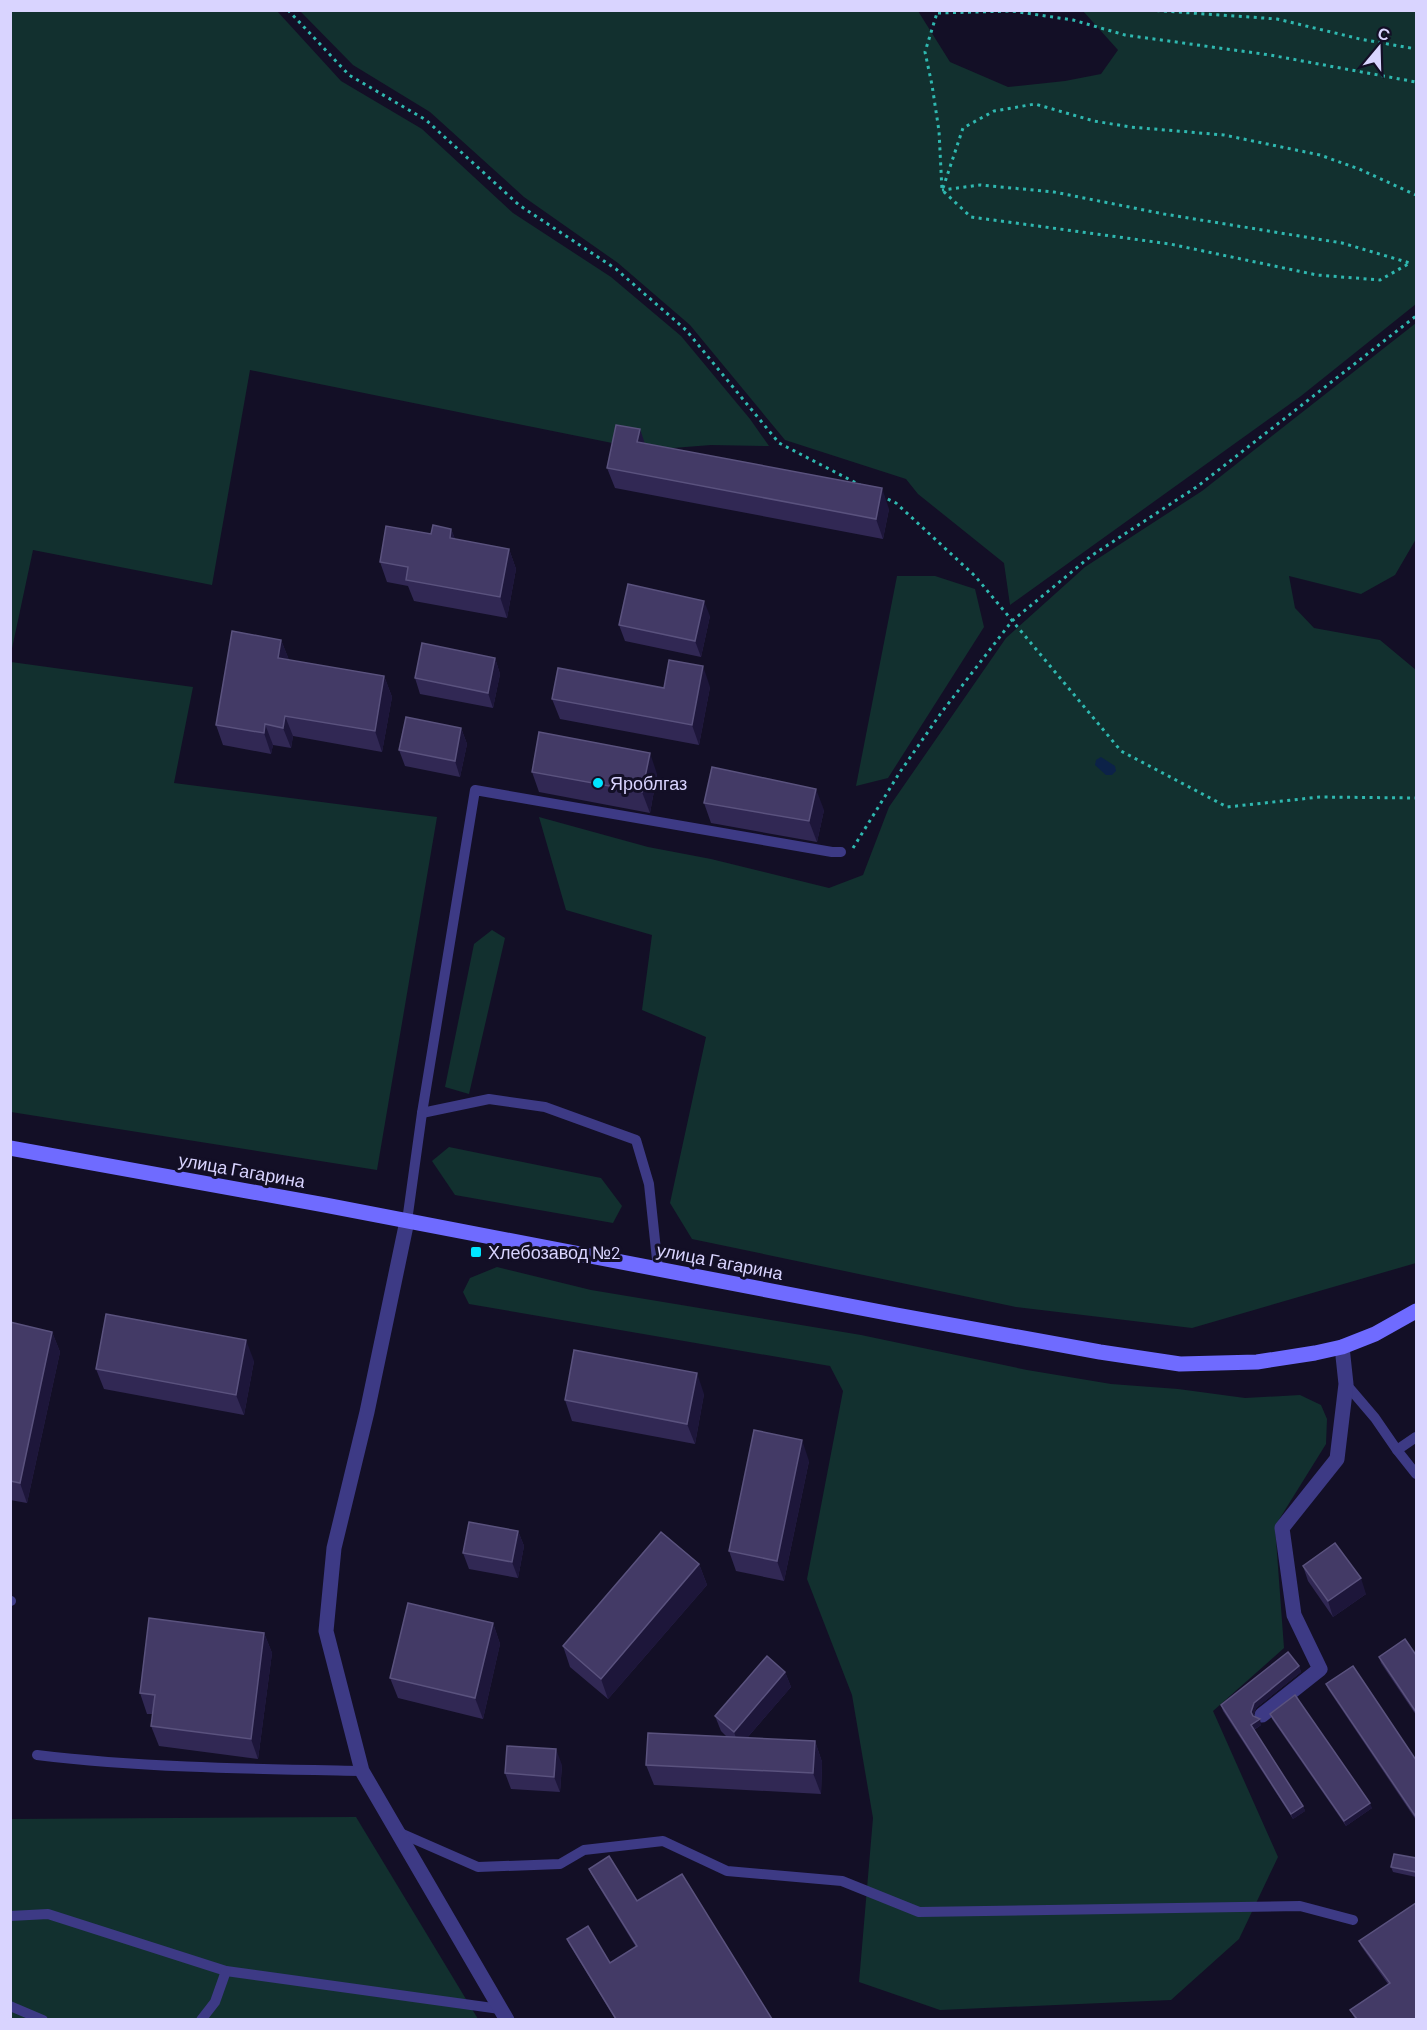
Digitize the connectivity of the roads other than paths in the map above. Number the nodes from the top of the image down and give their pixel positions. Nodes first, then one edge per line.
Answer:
1 (846, 851) road end
2 (422, 1113) junction
3 (10, 1148) edge
4 (407, 1221) junction
5 (658, 1269) junction
6 (1416, 1311) edge
7 (1342, 1347) junction
8 (1346, 1383) junction
9 (1416, 1437) edge
10 (1397, 1450) junction
11 (1416, 1474) edge
12 (1262, 1714) dead end
13 (37, 1755) dead end
14 (362, 1771) junction
15 (398, 1832) junction
16 (10, 1916) edge
17 (1353, 1920) dead end
18 (226, 1971) junction
19 (10, 2006) edge
20 (503, 2014) edge
21 (43, 2019) edge
22 (201, 2019) edge

1 - 2 lane
2 - 4 lane
2 - 5 lane
3 - 4 main road, улица Гагарина
4 - 5 main road, улица Гагарина
4 - 14 street
5 - 7 main road, улица Гагарина
6 - 7 main road, улица Гагарина
7 - 8 street
8 - 10 lane
8 - 12 street
9 - 10 lane
10 - 11 lane
13 - 14 lane
14 - 15 street
15 - 17 lane
15 - 20 street
16 - 18 lane
18 - 20 lane
18 - 22 lane
19 - 21 lane

